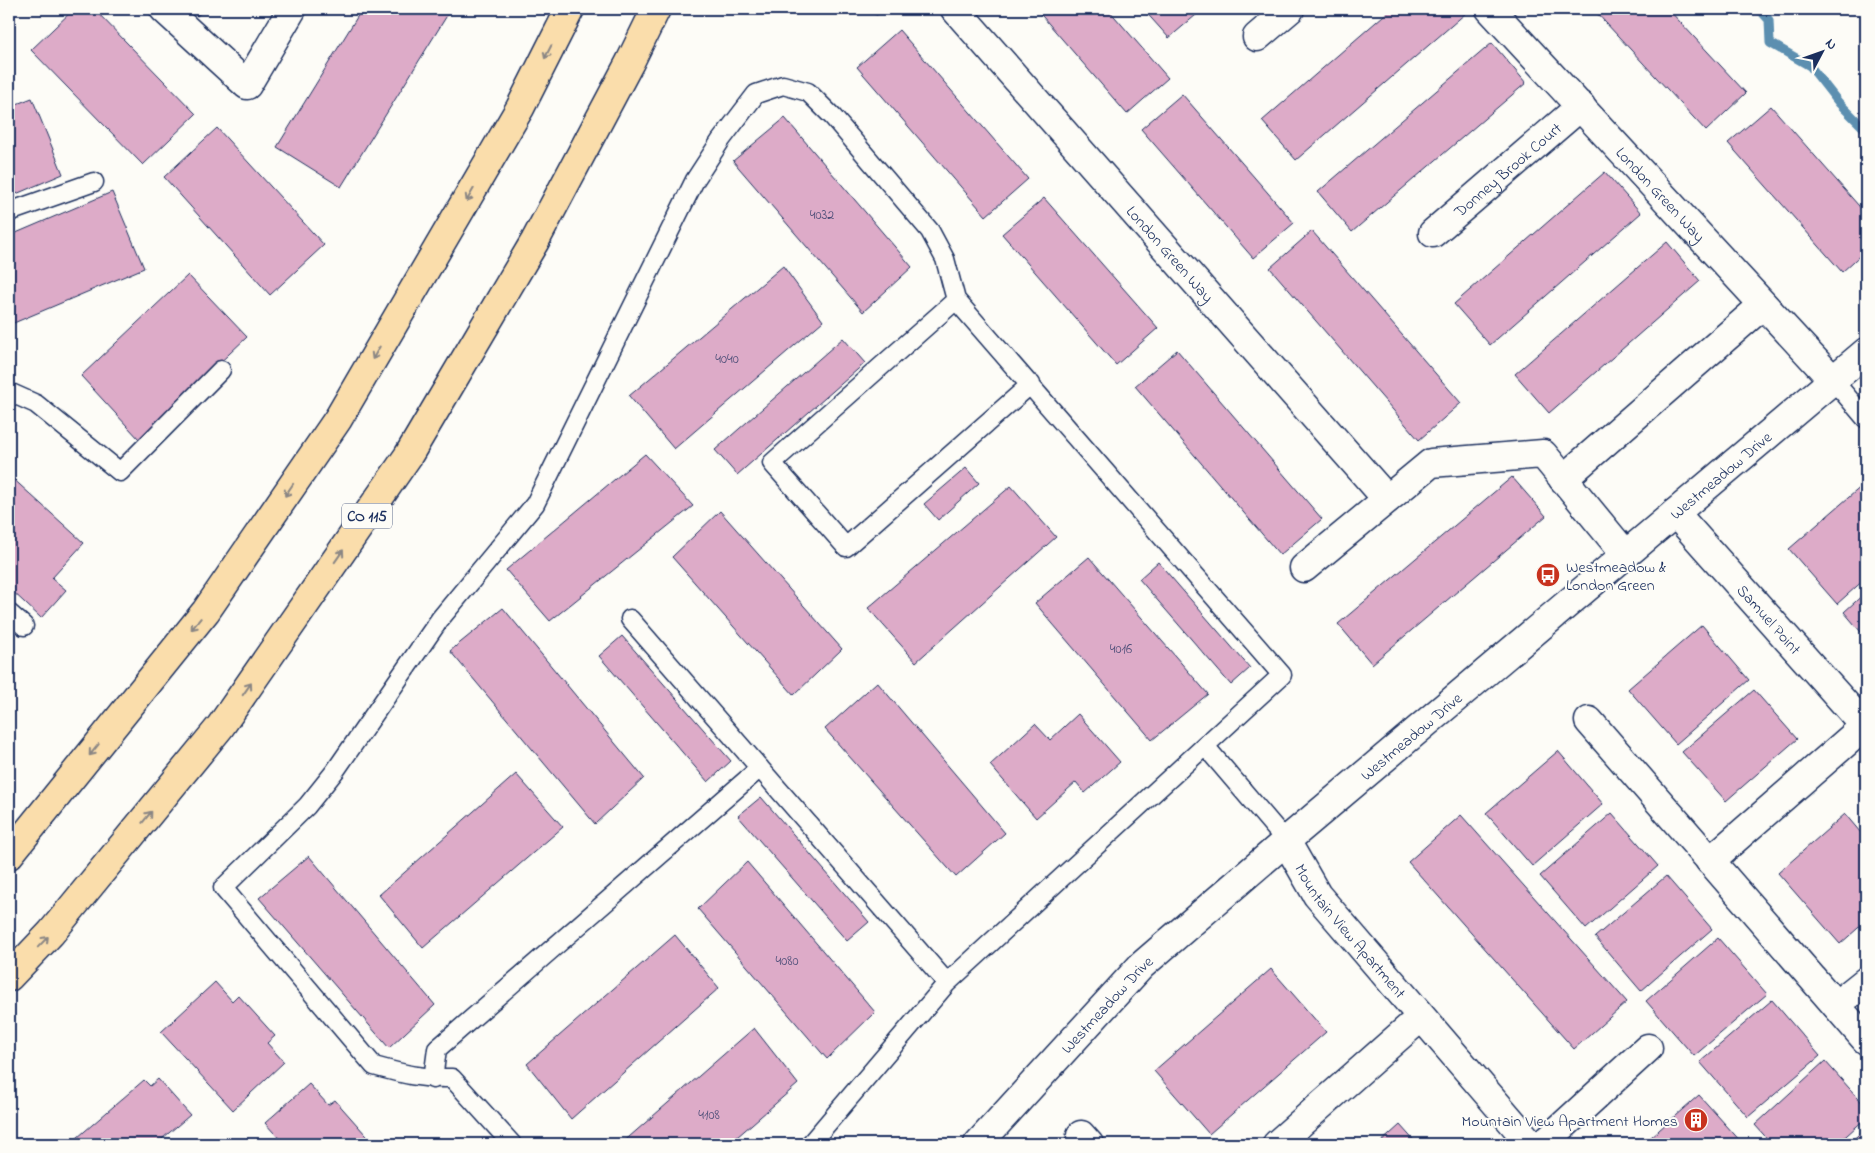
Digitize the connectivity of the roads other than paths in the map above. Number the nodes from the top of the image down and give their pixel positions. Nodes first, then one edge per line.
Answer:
1 (164, 9) edge
2 (292, 9) edge
3 (570, 9) edge
4 (656, 9) edge
5 (955, 9) edge
6 (1290, 9) edge
7 (1490, 9) edge
8 (1257, 37) dead end
9 (1581, 106) junction
10 (94, 182) dead end
11 (9, 212) edge
12 (1433, 233) dead end
13 (956, 300) junction
14 (1763, 305) junction
15 (1866, 352) edge
16 (221, 370) dead end
17 (1832, 380) junction
18 (1031, 384) junction
19 (9, 392) edge
20 (1866, 419) edge
21 (1563, 479) junction
22 (1387, 499) junction
23 (1675, 513) junction
24 (1626, 555) junction
25 (1304, 568) dead end
26 (9, 613) edge
27 (630, 619) dead end
28 (24, 626) dead end
29 (1589, 721) dead end
30 (1865, 726) edge
31 (1206, 746) junction
32 (760, 768) junction
33 (1286, 841) junction
34 (9, 855) edge
35 (1710, 861) junction
36 (9, 977) edge
37 (1866, 980) edge
38 (947, 984) junction
39 (1836, 1005) junction
40 (1421, 1017) junction
41 (1866, 1040) edge
42 (1648, 1048) dead end
43 (433, 1078) junction
44 (512, 1144) edge
45 (810, 1144) edge
46 (978, 1144) edge
47 (1277, 1144) edge
48 (1532, 1144) edge
49 (1543, 1144) edge

1 - 2 street
3 -> 34 highway
36 -> 4 highway, CO 115
5 - 22 street, London Green Way
6 - 8 street
7 - 9 street, London Green Way
9 - 12 street, Donney Brook Court
9 - 14 street, London Green Way
10 - 11 lane
13 - 18 lane
13 - 18 lane
13 - 43 lane
14 - 17 street, London Green Way
14 - 21 street
15 - 17 street, Westmeadow Drive
16 - 19 lane
17 - 20 lane
17 - 23 street, Westmeadow Drive
18 - 31 lane
21 - 22 street
21 - 24 street
22 - 25 street
23 - 24 street, Westmeadow Drive
23 - 30 street, Samuel Point
24 - 33 street, Westmeadow Drive
26 - 28 lane
27 - 32 lane
29 - 35 street
30 - 35 street, Samuel Point
31 - 33 lane
31 - 38 lane
32 - 38 lane
32 - 43 lane
33 - 40 street, Mountain View Apartment
33 - 46 street, Westmeadow Drive
35 - 39 street
37 - 39 street
38 - 45 lane
39 - 41 street
40 - 47 street
40 - 48 street, Mountain View Apartment
42 - 49 street
43 - 44 lane

